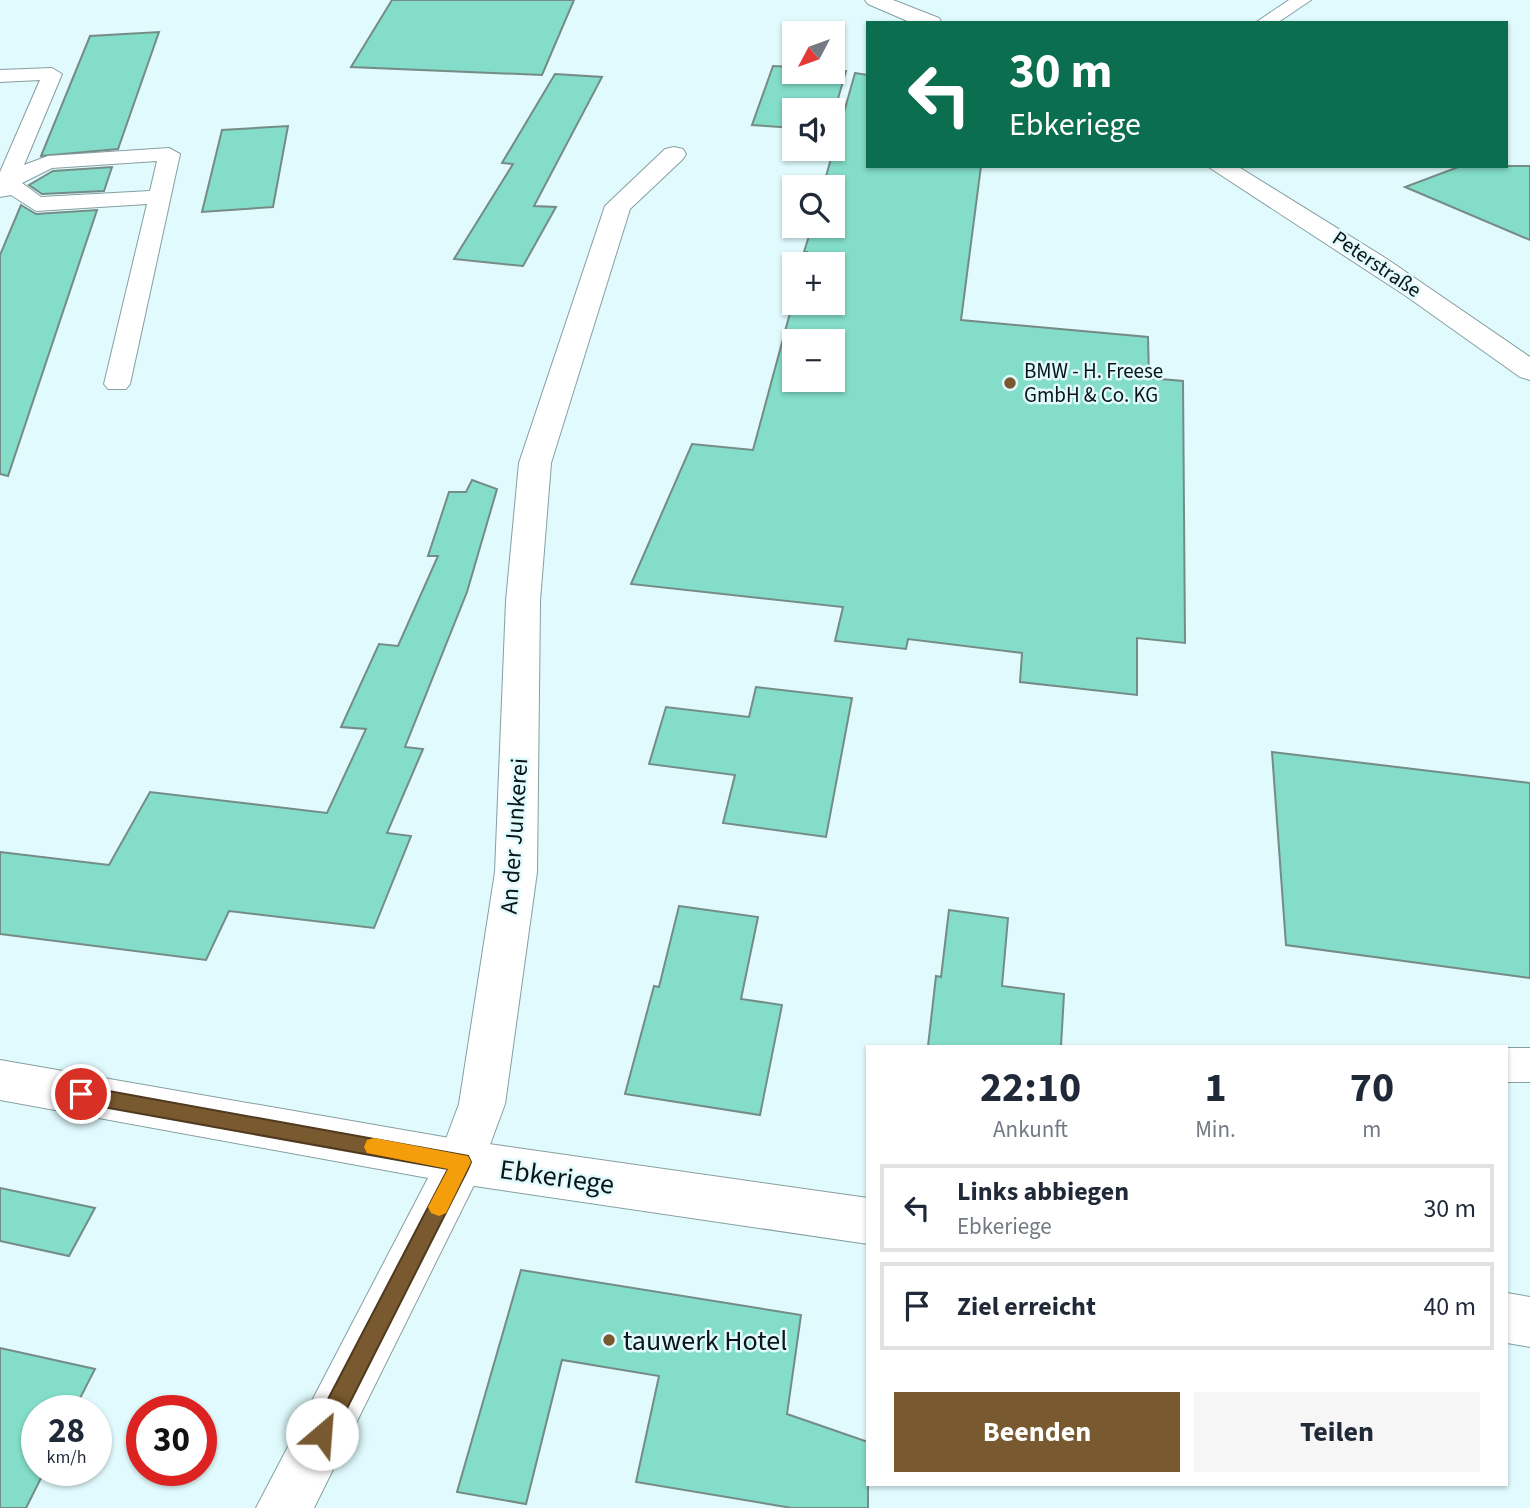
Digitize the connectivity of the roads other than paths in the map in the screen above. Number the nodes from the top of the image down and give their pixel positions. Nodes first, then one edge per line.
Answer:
1 (875, 0) edge
2 (1302, 0) edge
3 (927, 21) edge
4 (1267, 21) edge
5 (0, 76) edge
6 (674, 154) dead end
7 (1222, 168) edge
8 (2, 188) edge
9 (160, 197) junction
10 (1530, 370) edge
11 (117, 384) dead end
12 (1508, 1065) edge
13 (1530, 1065) edge
14 (0, 1080) edge
15 (461, 1162) junction
16 (866, 1221) edge
17 (1508, 1318) edge
18 (1530, 1322) edge
19 (284, 1508) edge

1 - 3 street
2 - 4 lane
5 - 8 lane
6 - 15 street, An der Junkerei
7 - 10 street, Peterstraße
8 - 9 lane
8 - 9 lane
9 - 11 lane
12 - 13 lane
14 - 15 street, Ebkeriege
15 - 16 street, Ebkeriege
15 - 19 street, An der Junkerei
17 - 18 street

